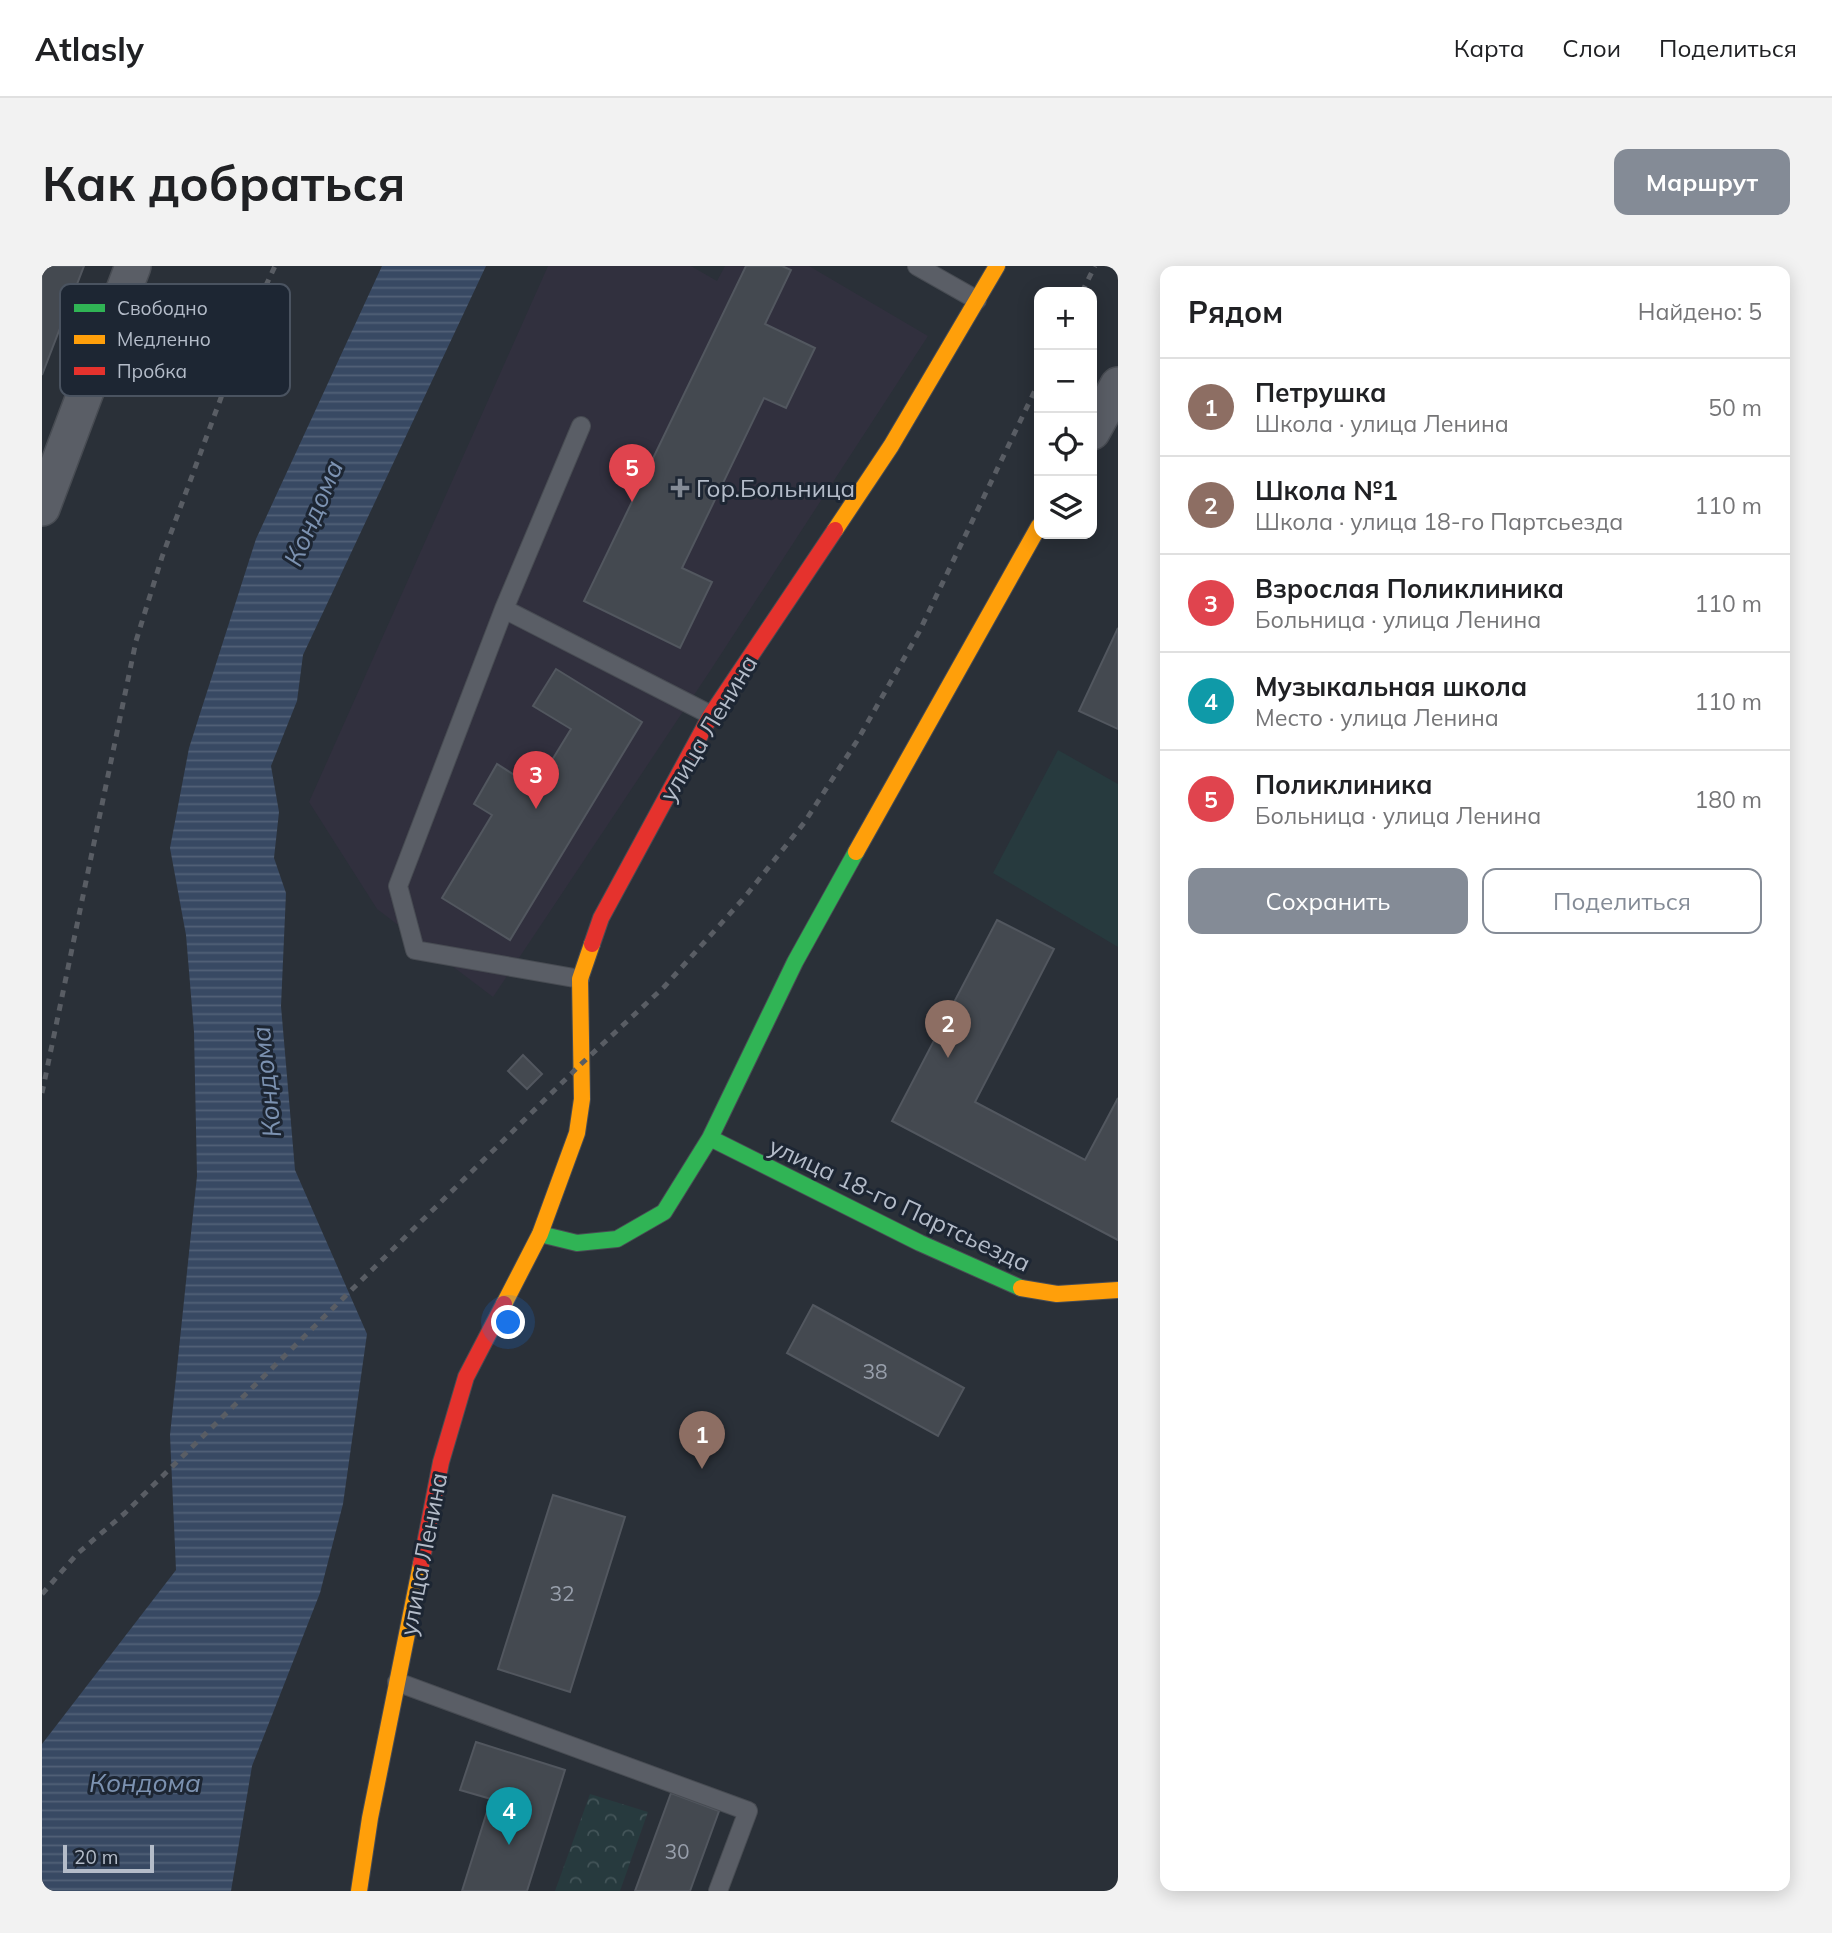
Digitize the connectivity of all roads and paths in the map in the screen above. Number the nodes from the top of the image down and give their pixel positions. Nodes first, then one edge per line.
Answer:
1 (133, 266) edge
2 (917, 266) edge
3 (997, 266) edge
4 (126, 284) edge
5 (977, 300) junction
6 (1118, 385) edge
7 (84, 396) edge
8 (1097, 423) edge
9 (581, 426) dead end
10 (42, 508) edge
11 (1034, 535) edge
12 (504, 609) junction
13 (711, 715) junction
14 (580, 979) junction
15 (709, 1138) junction
16 (540, 1234) junction
17 (1118, 1290) edge
18 (397, 1682) junction
19 (359, 1891) edge
20 (718, 1891) edge

1 - 4 street
2 - 5 lane
3 - 5 street, улица Ленина
5 - 13 street, улица Ленина
6 - 8 street
7 - 10 street
9 - 12 lane
11 - 15 street
12 - 13 lane
12 - 14 lane
13 - 14 street, улица Ленина
14 - 16 street, улица Ленина
15 - 16 street
15 - 17 street, улица 18-го Партсьезда
16 - 18 street, улица Ленина
18 - 19 street, улица Ленина
18 - 20 lane

